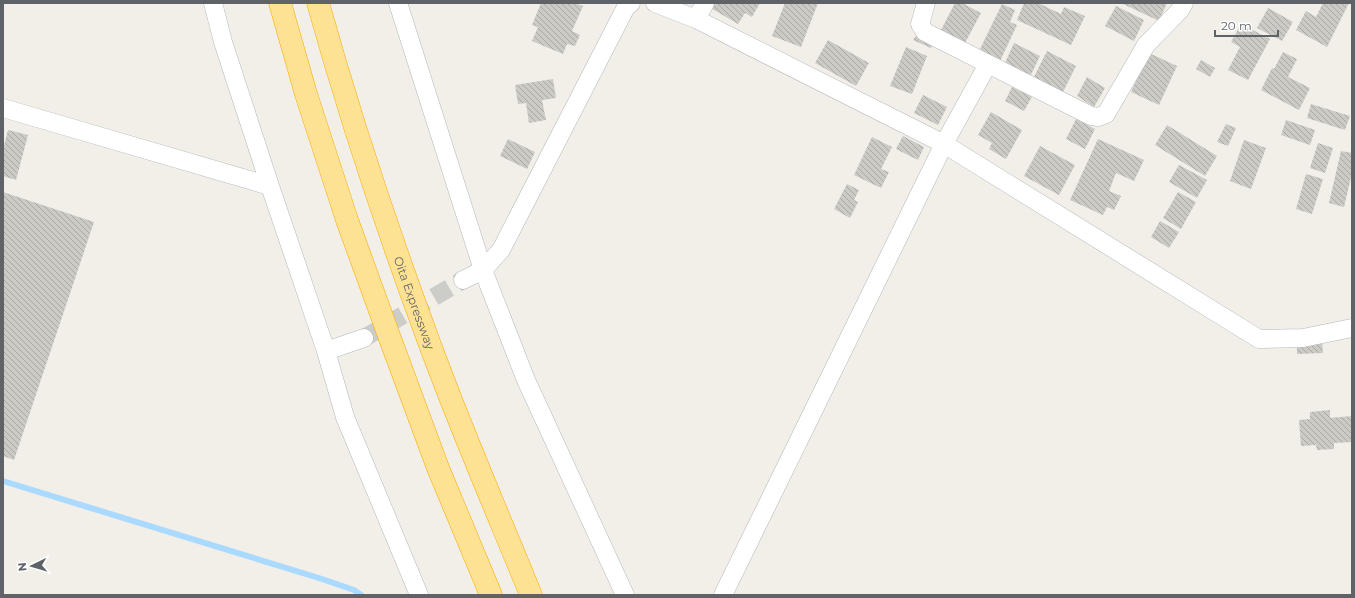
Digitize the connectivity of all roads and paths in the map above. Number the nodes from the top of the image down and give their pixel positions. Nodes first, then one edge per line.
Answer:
1 (213, 3) edge
2 (280, 3) edge
3 (318, 3) edge
4 (398, 3) edge
5 (631, 3) edge
6 (655, 3) edge
7 (705, 3) edge
8 (926, 3) edge
9 (1184, 3) edge
10 (696, 19) junction
11 (988, 64) junction
12 (3, 108) edge
13 (944, 144) junction
14 (270, 186) junction
15 (483, 270) junction
16 (463, 280) tunnel mouth
17 (1352, 328) edge
18 (364, 338) tunnel mouth
19 (326, 351) junction
20 (419, 595) edge
21 (491, 595) edge
22 (531, 595) edge
23 (625, 595) edge
24 (723, 595) edge

1 - 14 street
2 - 21 highway
3 - 22 highway, Oita Expressway
4 - 15 street
5 - 15 street
6 - 10 street
7 - 10 street
8 - 11 street
9 - 11 street
10 - 13 street
11 - 13 street
12 - 14 street
13 - 17 street
13 - 24 street
14 - 19 street
15 - 16 street
15 - 23 street
18 - 19 street
19 - 20 street

